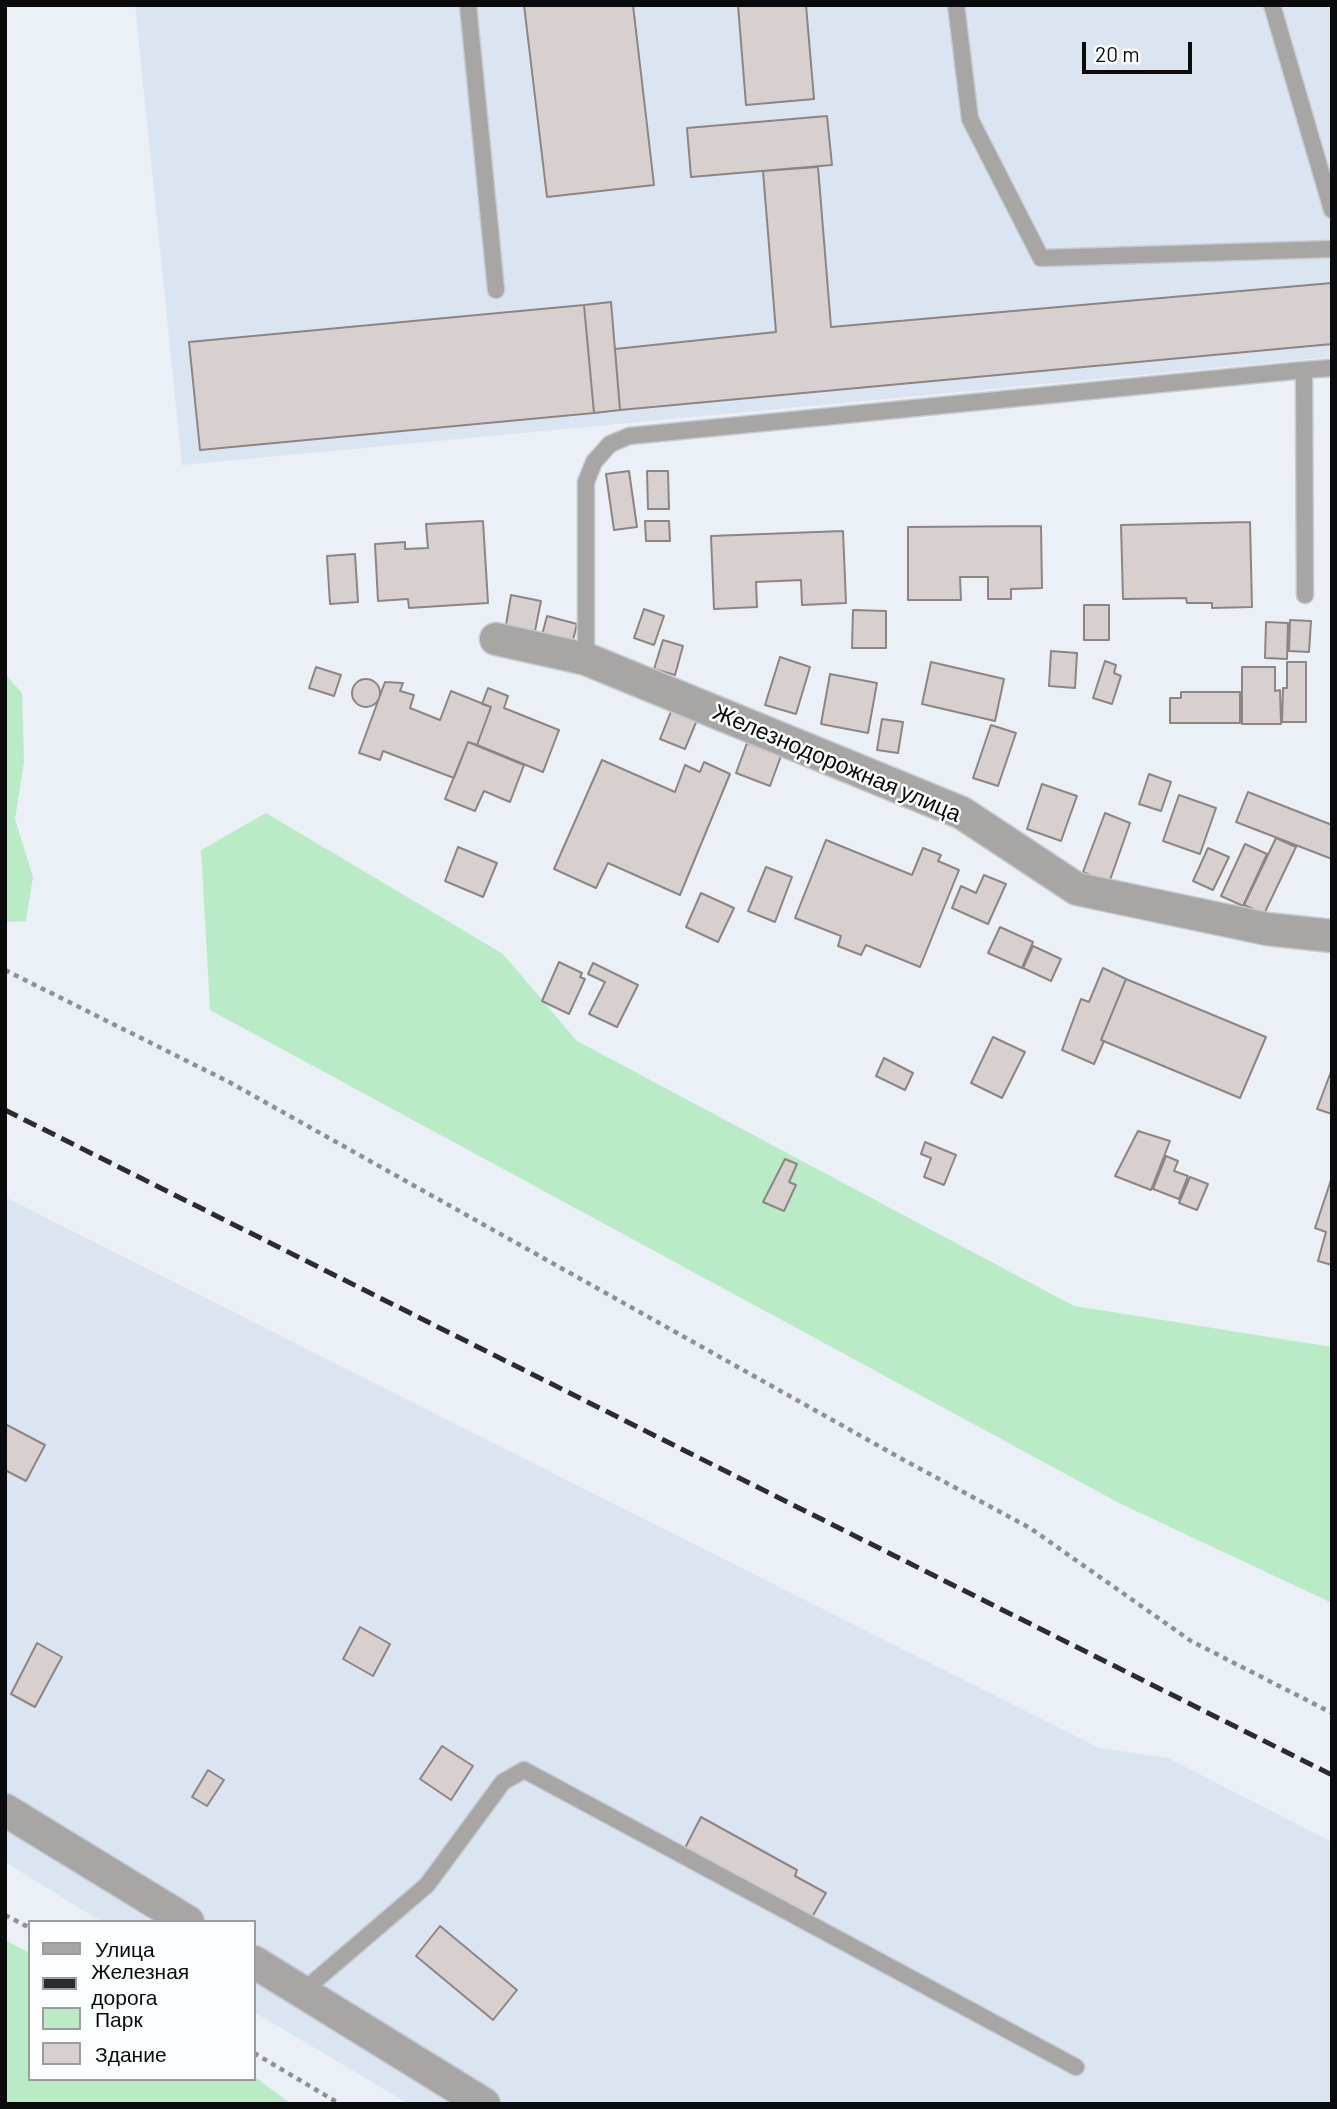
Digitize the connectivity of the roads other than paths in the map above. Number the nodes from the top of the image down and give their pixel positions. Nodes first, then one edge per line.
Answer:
1 (468, 5) edge
2 (956, 5) edge
3 (1272, 5) edge
4 (1332, 210) edge
5 (1332, 249) edge
6 (496, 290) dead end
7 (1332, 368) edge
8 (1304, 370) junction
9 (1305, 595) dead end
10 (496, 639) dead end
11 (586, 659) junction
12 (1332, 936) edge
13 (5, 1810) edge
14 (185, 1920) edge
15 (256, 1963) edge
16 (302, 1992) junction
17 (1076, 2067) dead end
18 (484, 2104) edge

1 - 6 lane
2 - 5 lane
3 - 4 lane
7 - 8 lane
8 - 9 lane
8 - 11 lane
10 - 11 street, Железнодорожная улица
11 - 12 street, Железнодорожная улица
13 - 14 street
15 - 16 street
16 - 17 lane
16 - 18 street

